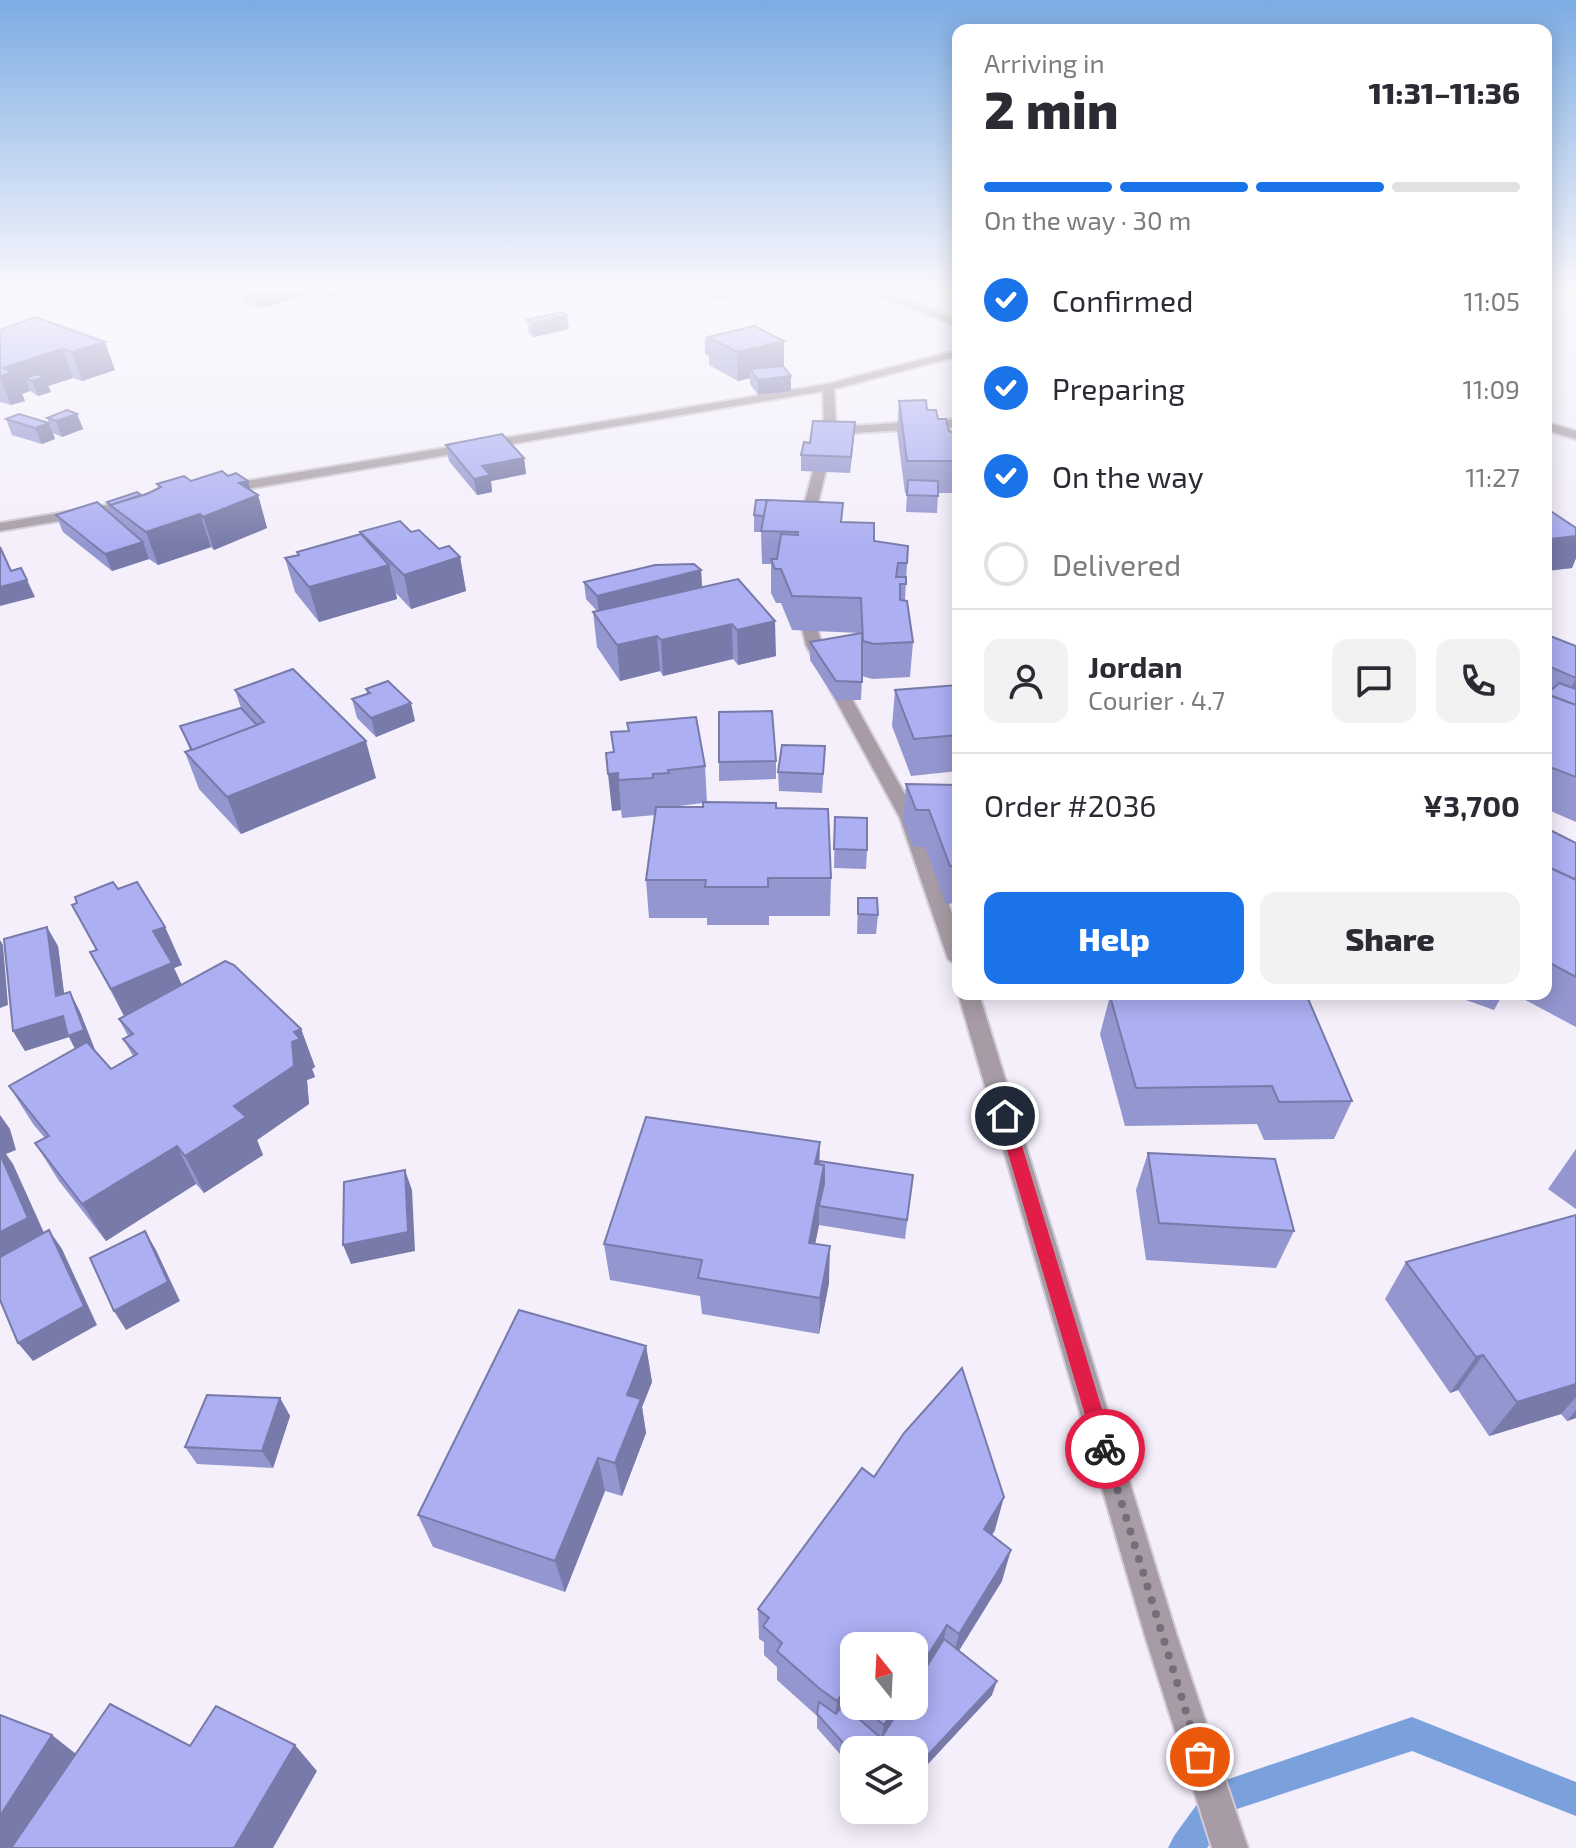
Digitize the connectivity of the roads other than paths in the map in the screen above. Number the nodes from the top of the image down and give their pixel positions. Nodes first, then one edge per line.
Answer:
1 (877, 374) edge
2 (828, 387) junction
3 (952, 423) edge
4 (1552, 428) edge
5 (830, 431) junction
6 (1576, 435) edge
7 (202, 493) edge
8 (155, 501) edge
9 (0, 527) edge
10 (803, 543) edge
11 (799, 586) edge
12 (952, 939) edge
13 (970, 1000) edge
14 (1230, 1848) edge

1 - 2 street
2 - 5 street
2 - 7 street
3 - 5 street
4 - 6 street
5 - 10 street
8 - 9 street
11 - 12 street
13 - 14 street

